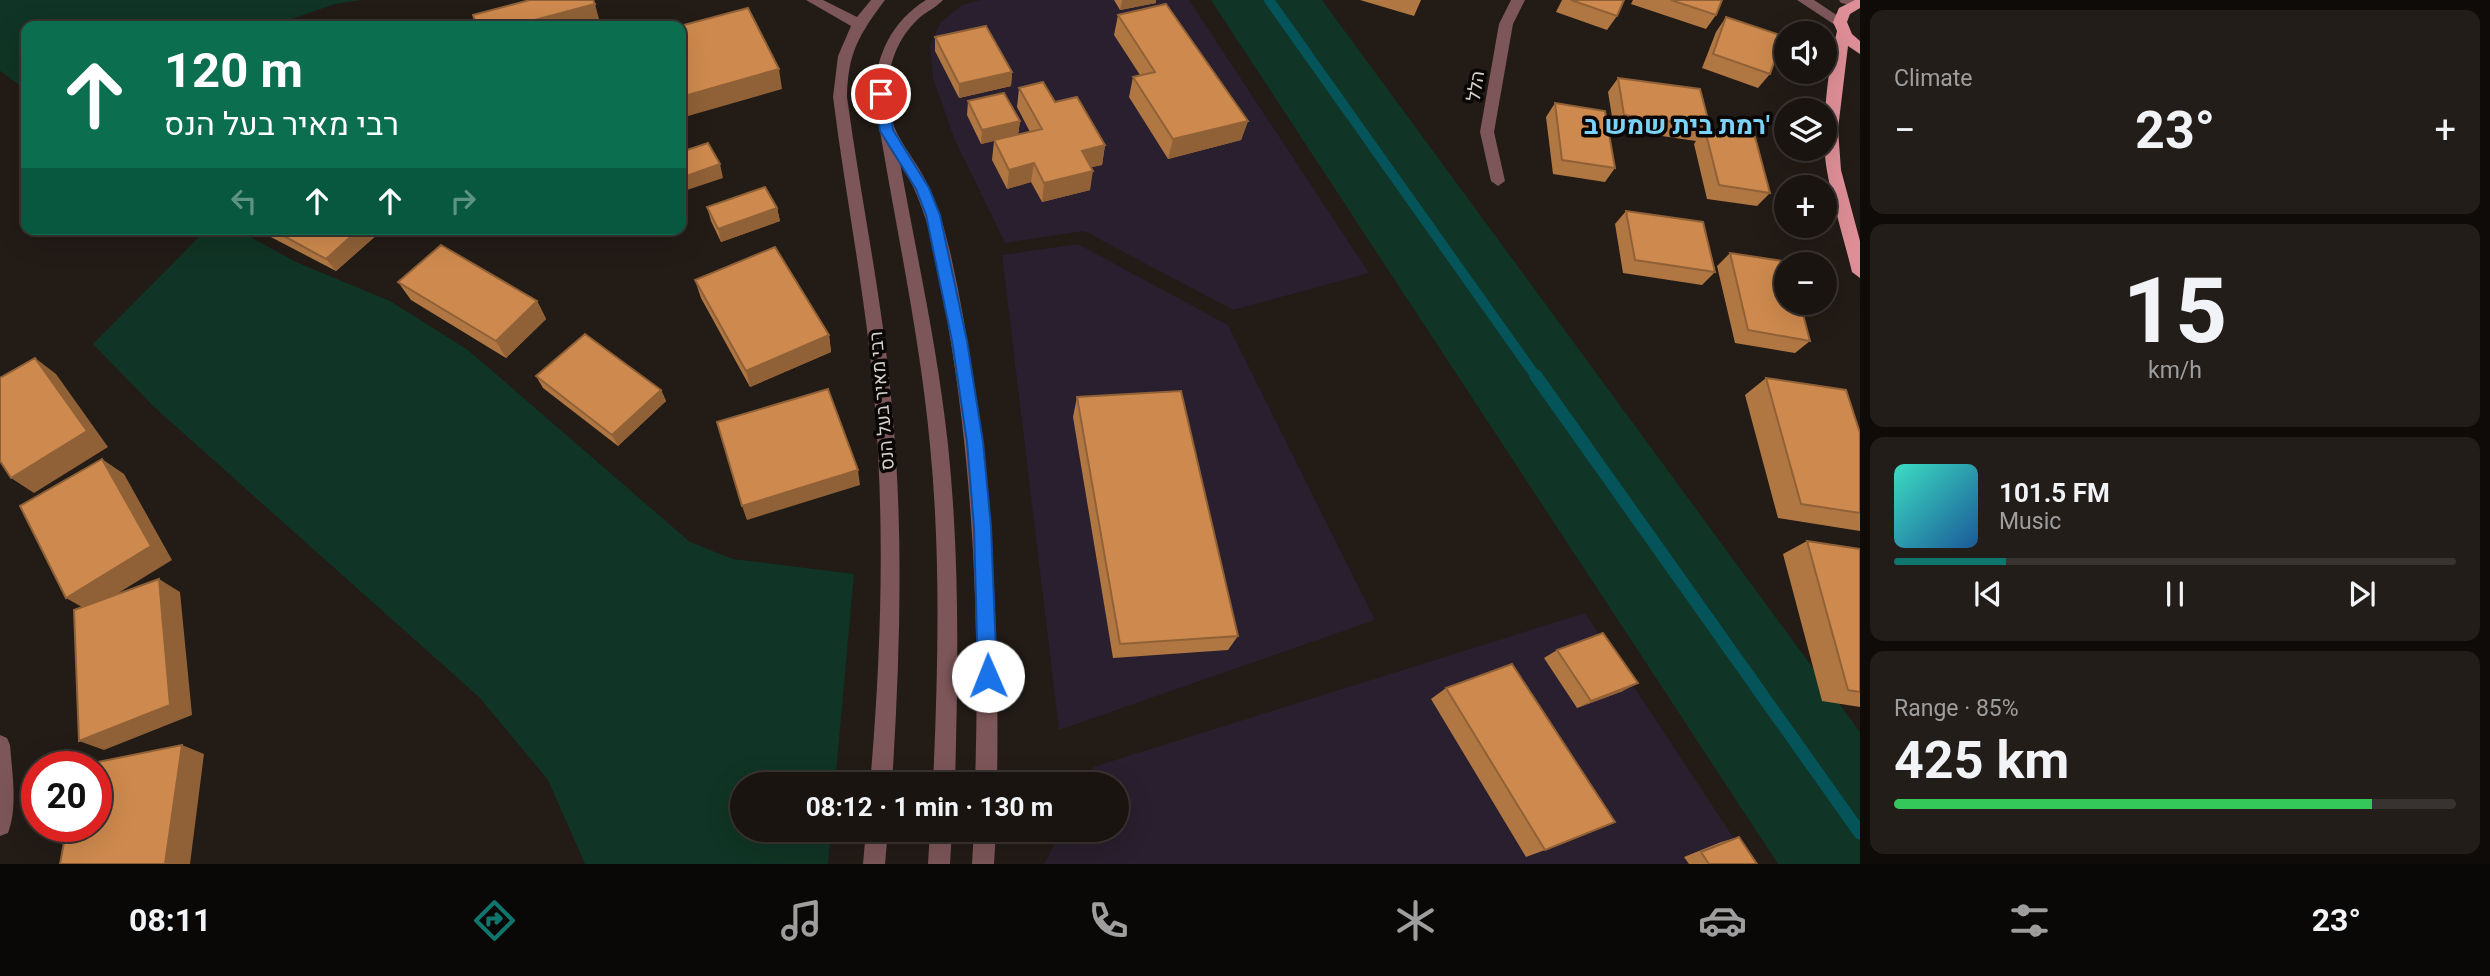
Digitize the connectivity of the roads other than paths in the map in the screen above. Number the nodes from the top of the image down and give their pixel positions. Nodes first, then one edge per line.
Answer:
1 (813, 0) edge
2 (878, 0) edge
3 (936, 0) edge
4 (1518, 0) edge
5 (1804, 0) edge
6 (1846, 0) edge
7 (1860, 3) edge
8 (857, 23) junction
9 (1841, 27) junction
10 (1860, 49) edge
11 (887, 131) junction
12 (1499, 181) dead end
13 (1860, 272) edge
14 (0, 745) edge
15 (882, 772) edge
16 (944, 772) edge
17 (986, 772) edge
18 (0, 825) edge
19 (876, 842) edge
20 (940, 842) edge
21 (984, 842) edge
22 (874, 864) edge
23 (939, 864) edge
24 (983, 864) edge

1 - 8 street
2 - 8 street
3 - 11 street
4 - 12 street, הלל
5 - 9 street
6 - 7 street
7 - 9 main road
8 - 15 street, רבי מאיר בעל הנס
9 - 10 main road
9 - 13 main road
11 - 16 street
11 - 17 street
14 - 18 street
19 - 22 street
20 - 23 street
21 - 24 street

